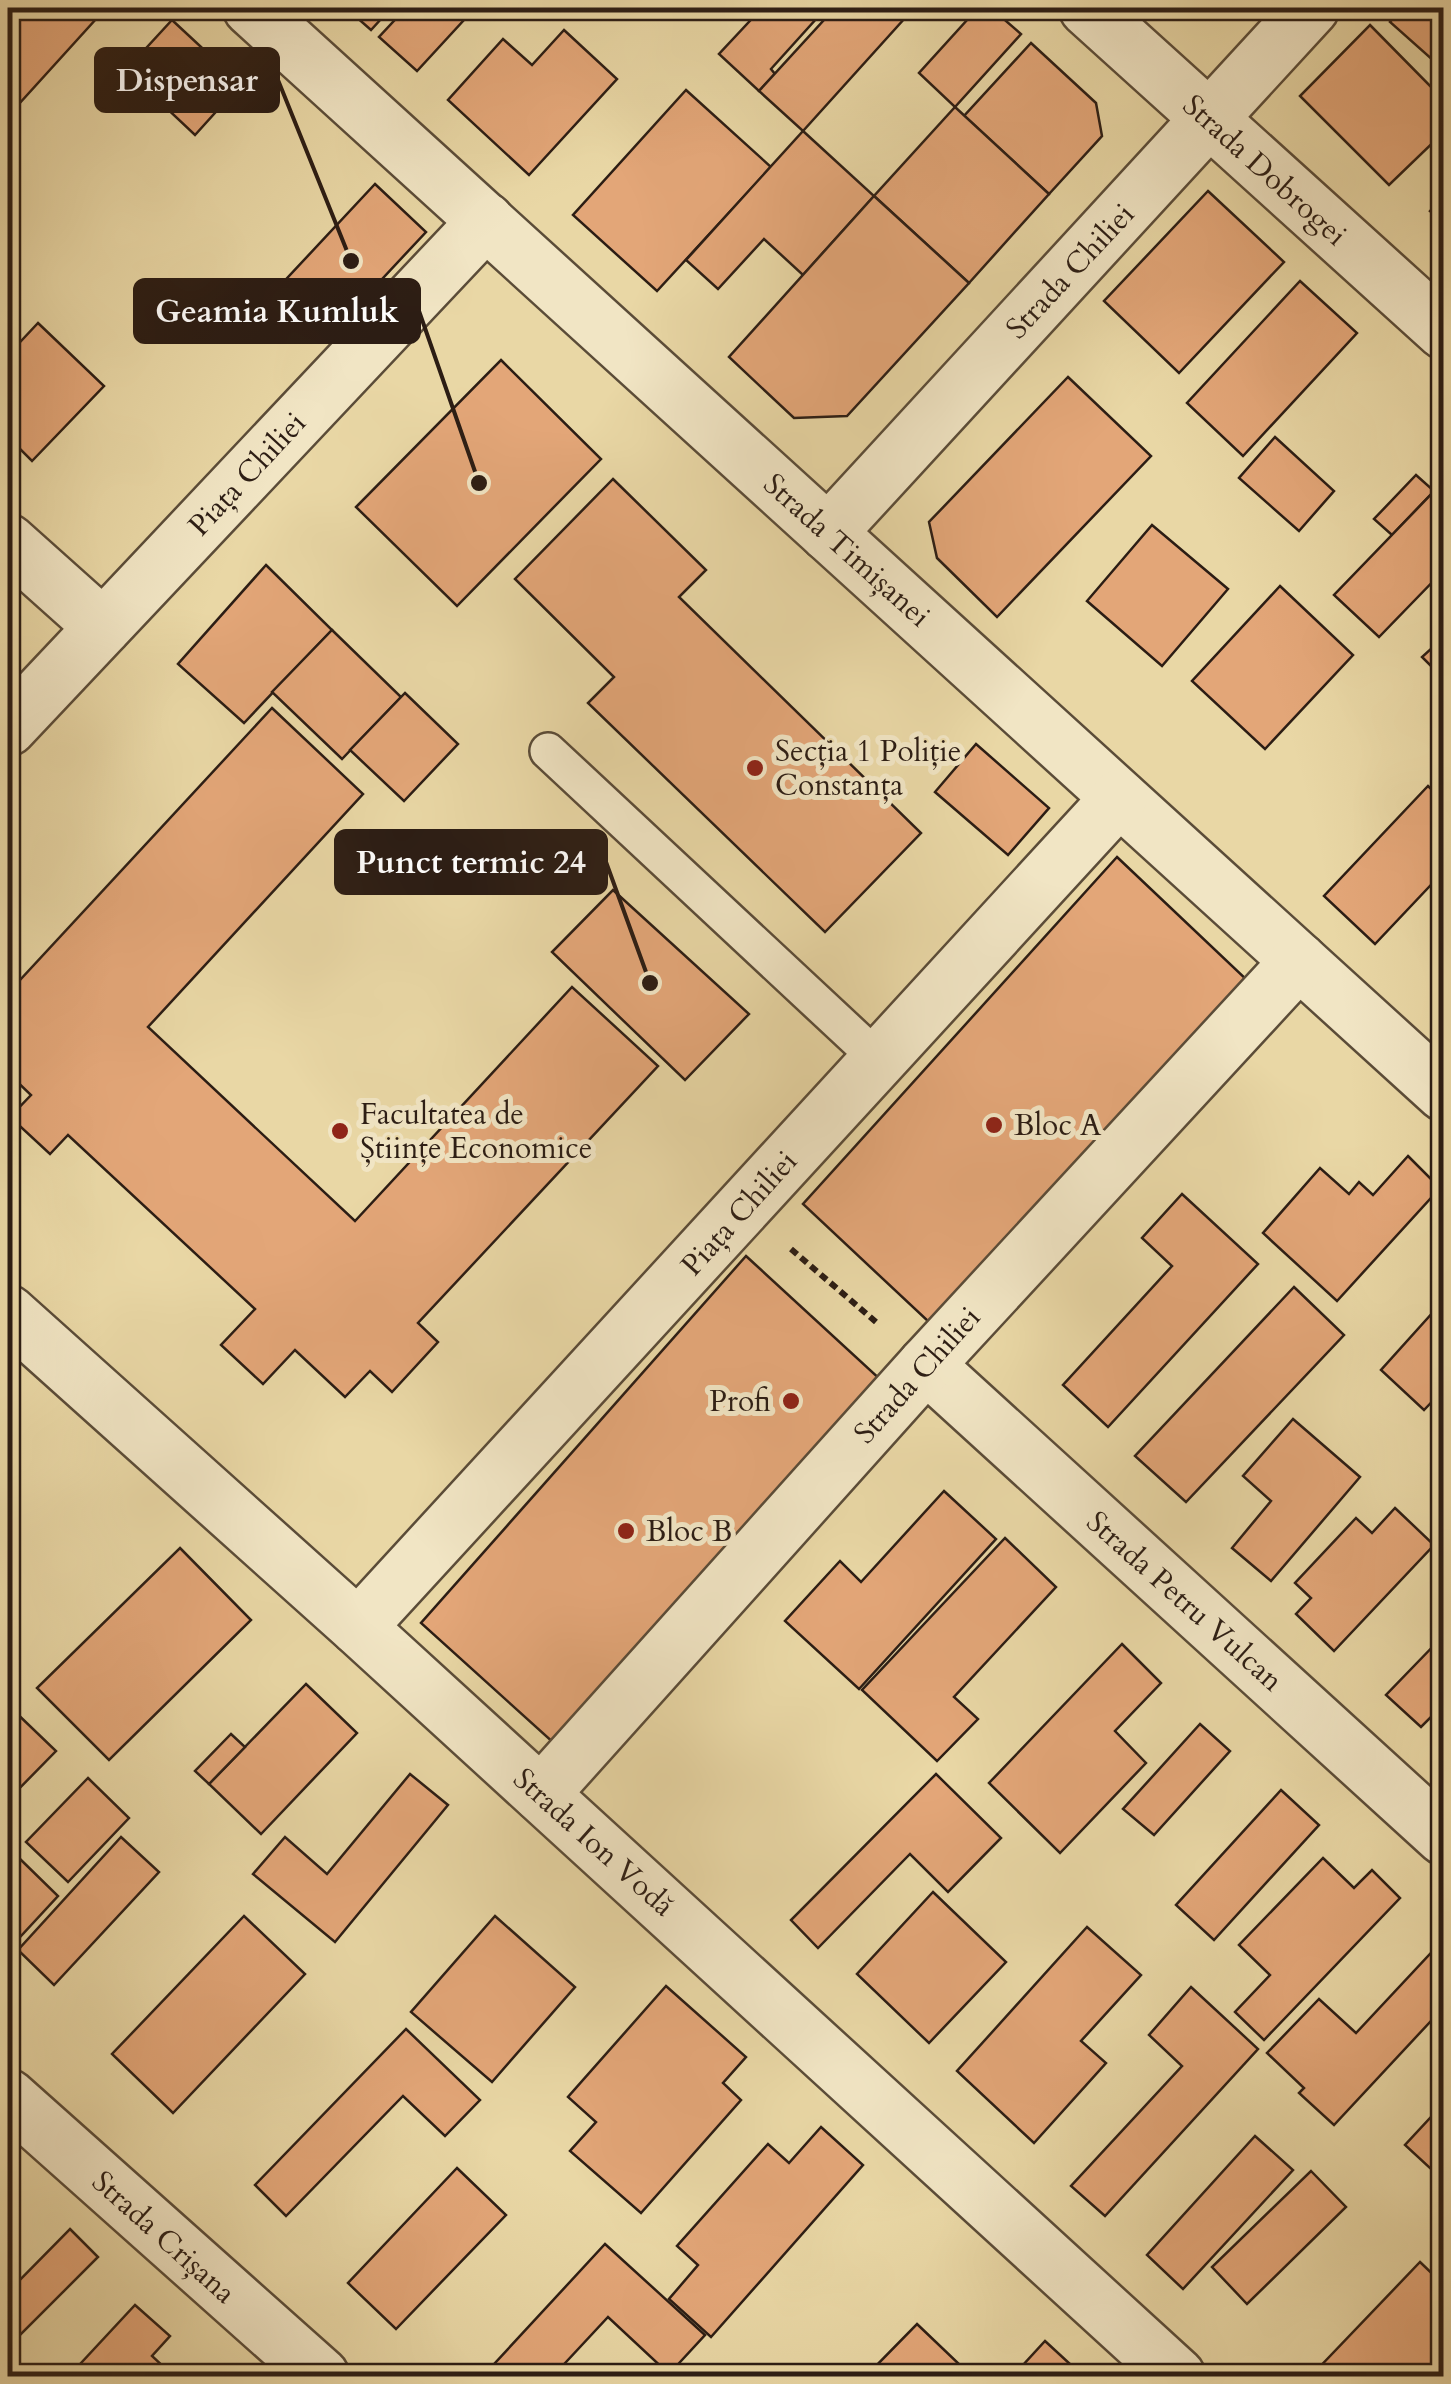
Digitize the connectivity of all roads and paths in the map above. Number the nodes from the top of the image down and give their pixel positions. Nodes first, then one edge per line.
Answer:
1 (252, 8) edge
2 (1087, 8) edge
3 (1311, 8) edge
4 (1210, 120) junction
5 (486, 221) junction
6 (1444, 331) edge
7 (828, 532) junction
8 (8, 542) edge
9 (103, 627) junction
10 (8, 728) edge
11 (548, 751) dead end
12 (1119, 798) junction
13 (1298, 962) junction
14 (878, 1059) junction
15 (1444, 1093) edge
16 (745, 1209) junction
17 (15, 1335) edge
18 (926, 1365) junction
19 (358, 1627) junction
20 (542, 1794) junction
21 (1444, 1837) edge
22 (8, 2098) edge
23 (321, 2376) edge
24 (1177, 2376) edge

1 - 5 street, Strada Timișanei
2 - 4 street, Strada Dobrogei
3 - 4 street, Strada Chiliei
4 - 6 street, Strada Dobrogei
4 - 7 street, Strada Chiliei
5 - 7 street, Strada Timișanei
5 - 9 street, Piața Chiliei
7 - 12 street, Strada Timișanei
8 - 9 street
9 - 10 street, Piața Chiliei
11 - 14 lane
12 - 13 street, Strada Timișanei
12 - 14 street, Piața Chiliei
13 - 15 street, Strada Timișanei
13 - 18 street, Strada Chiliei
14 - 16 street, Piața Chiliei
16 - 18 path
16 - 19 street, Piața Chiliei
17 - 19 street, Strada Ion Vodă
18 - 20 street, Strada Chiliei
18 - 21 street, Strada Petru Vulcan
19 - 20 street, Strada Ion Vodă
20 - 24 street, Strada Ion Vodă
22 - 23 street, Strada Crișana

